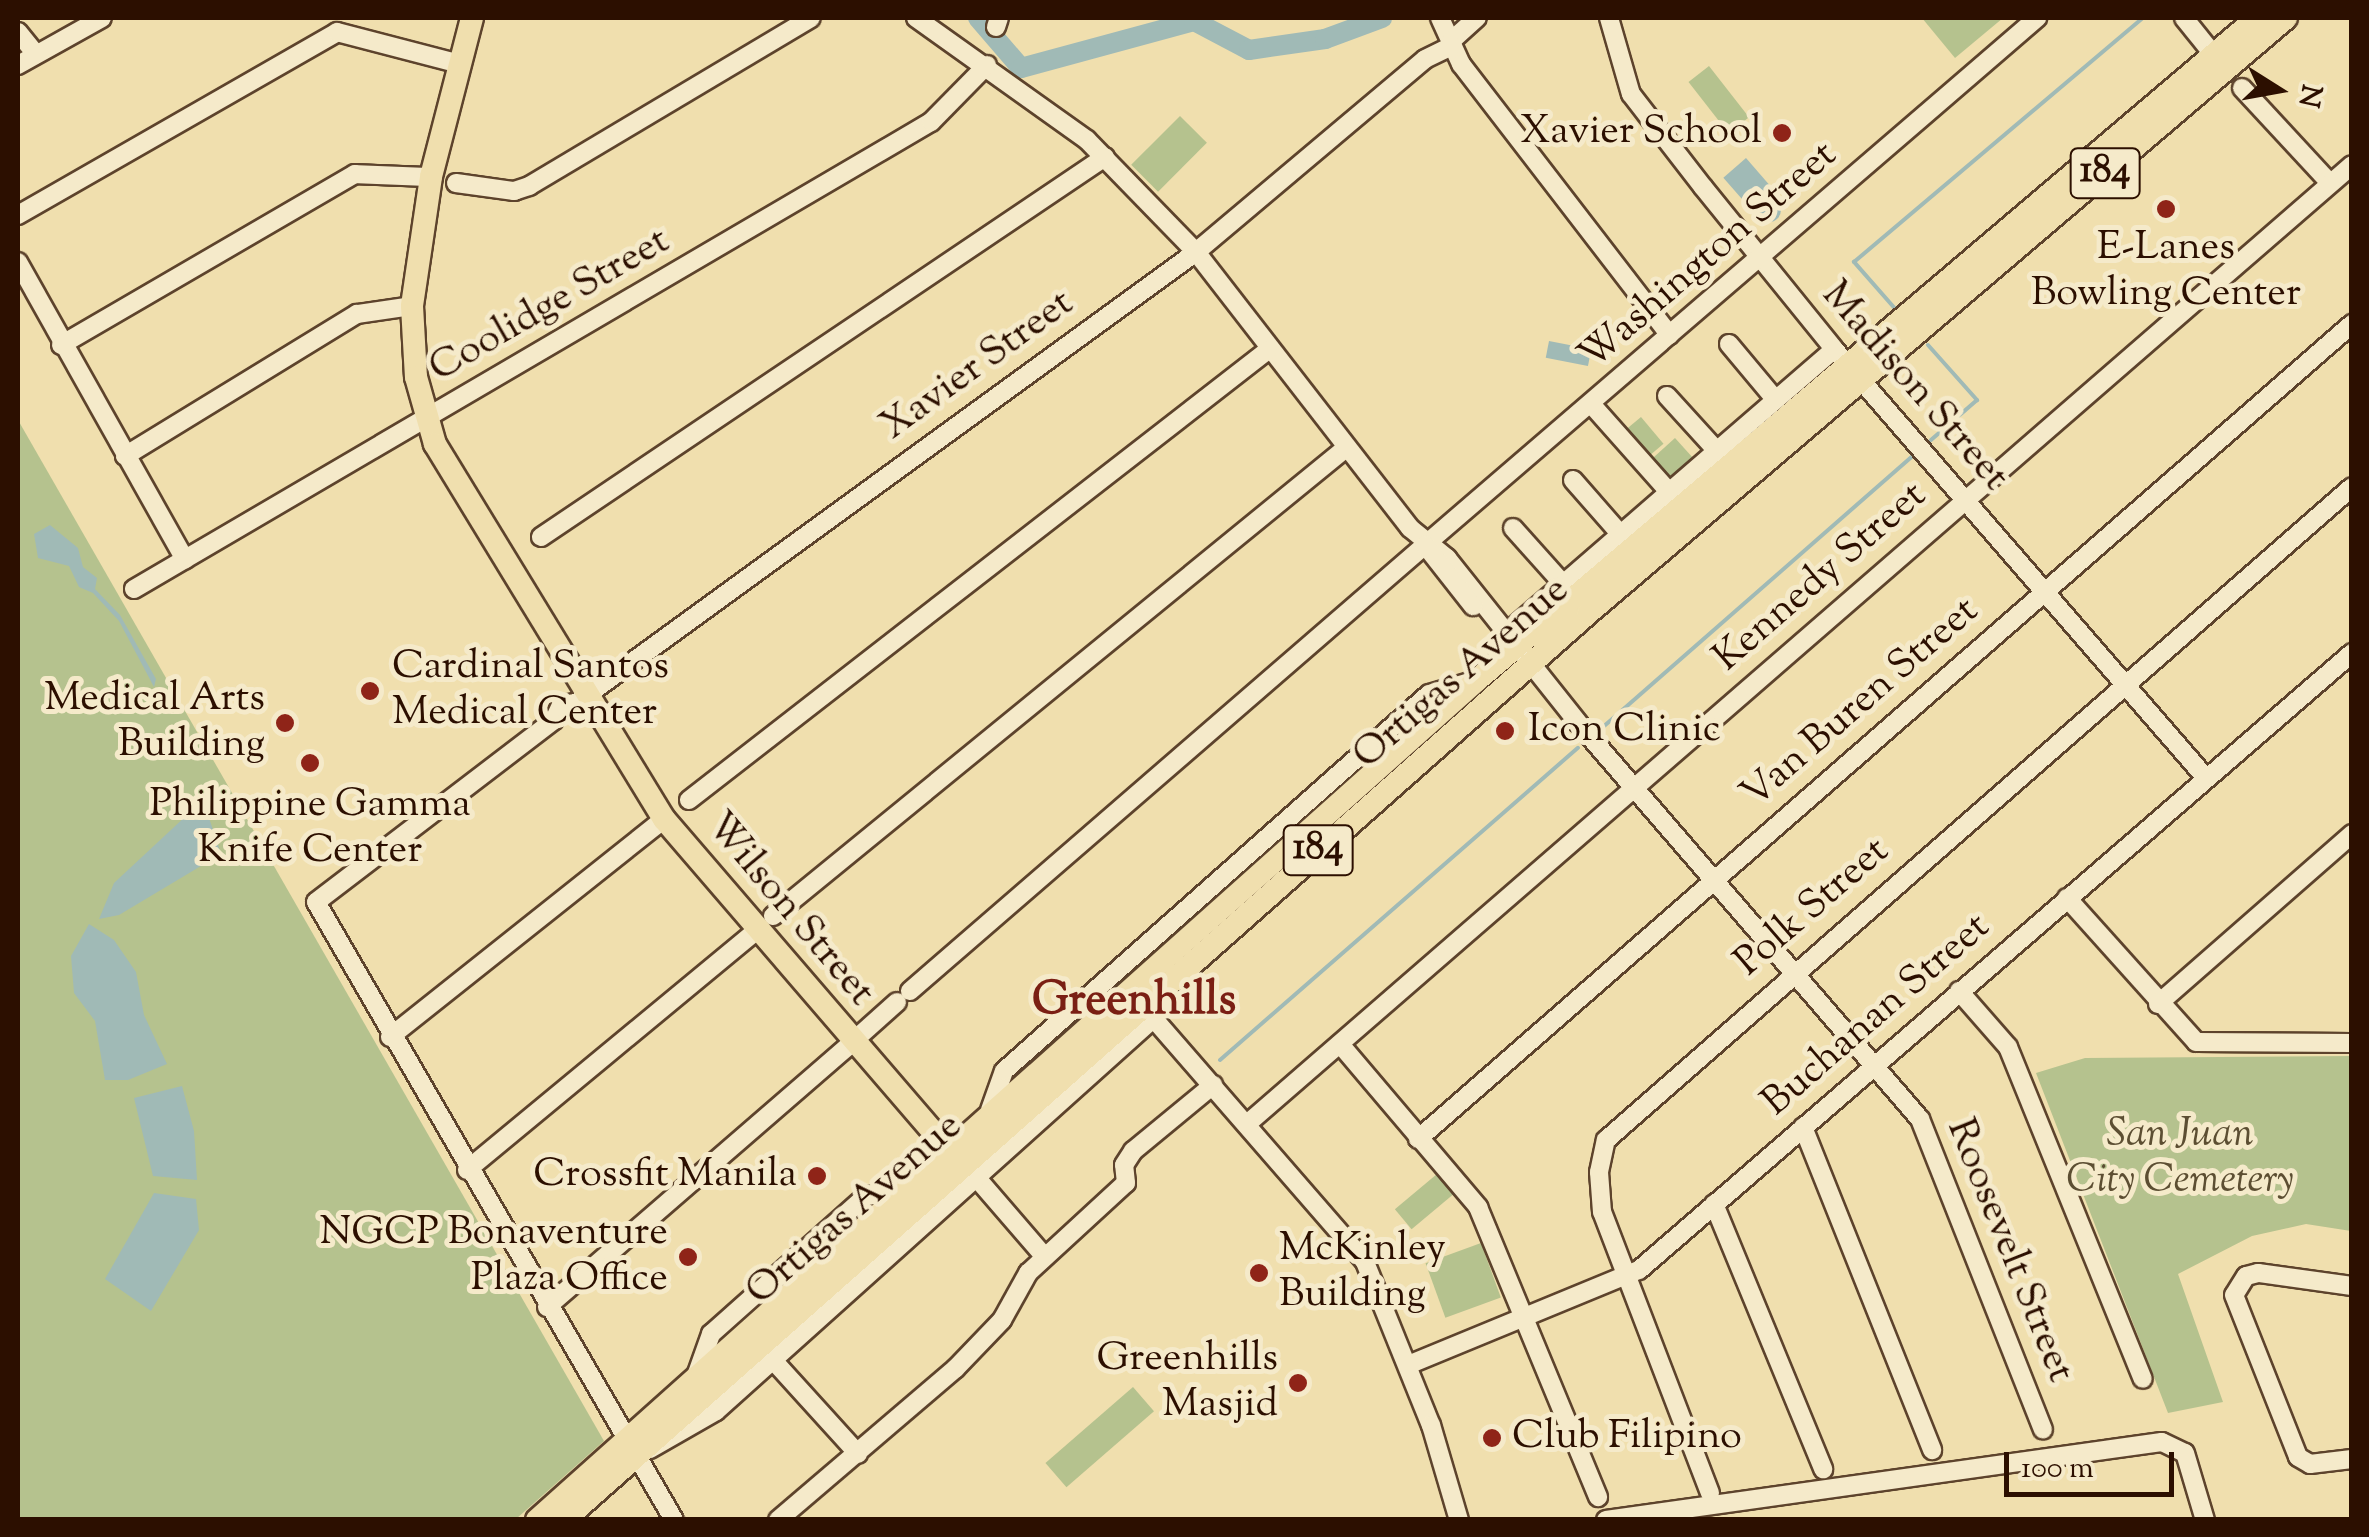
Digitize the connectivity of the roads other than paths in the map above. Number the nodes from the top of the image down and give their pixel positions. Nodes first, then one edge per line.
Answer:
1 (102, 18) edge
2 (472, 18) edge
3 (811, 18) edge
4 (916, 18) edge
5 (1440, 18) edge
6 (1477, 18) edge
7 (1609, 18) edge
8 (2037, 18) edge
9 (2184, 18) edge
10 (2257, 18) edge
11 (2286, 18) edge
12 (333, 25) edge
13 (18, 32) edge
14 (1448, 47) junction
15 (36, 54) junction
16 (2213, 54) junction
17 (460, 64) junction
18 (18, 65) edge
19 (987, 65) junction
20 (2242, 88) dead end
21 (1105, 158) junction
22 (2352, 165) edge
23 (431, 178) junction
24 (456, 183) dead end
25 (2330, 183) junction
26 (18, 215) edge
27 (1196, 252) junction
28 (1759, 256) junction
29 (18, 262) edge
30 (412, 306) junction
31 (2352, 324) edge
32 (1914, 327) junction
33 (1670, 334) junction
34 (1729, 344) dead end
35 (61, 345) junction
36 (1834, 349) junction
37 (1268, 350) junction
38 (1856, 375) junction
39 (1667, 396) dead end
40 (1776, 399) junction
41 (1592, 405) junction
42 (426, 419) junction
43 (1346, 448) junction
44 (1717, 450) junction
45 (125, 456) junction
46 (1573, 480) dead end
47 (2352, 487) edge
48 (1670, 493) junction
49 (1965, 500) junction
50 (1513, 528) dead end
51 (1622, 536) junction
52 (541, 537) dead end
53 (1425, 545) junction
54 (185, 560) junction
55 (1564, 585) junction
56 (134, 589) dead end
57 (2044, 592) junction
58 (1517, 645) junction
59 (2352, 653) edge
60 (1477, 680) junction
61 (2124, 683) junction
62 (583, 694) junction
63 (2206, 778) junction
64 (1632, 787) junction
65 (689, 800) dead end
66 (664, 820) junction
67 (2352, 834) edge
68 (1712, 878) junction
69 (2067, 898) junction
70 (773, 916) dead end
71 (755, 932) junction
72 (1792, 972) junction
73 (1128, 988) junction
74 (1959, 991) junction
75 (2158, 1004) junction
76 (1149, 1013) junction
77 (1124, 1025) junction
78 (390, 1037) junction
79 (2352, 1043) edge
80 (1340, 1044) junction
81 (859, 1046) junction
82 (1874, 1064) junction
83 (1096, 1070) junction
84 (1212, 1085) junction
85 (990, 1110) junction
86 (1247, 1124) junction
87 (1803, 1127) junction
88 (1418, 1140) junction
89 (949, 1145) junction
90 (467, 1170) junction
91 (971, 1170) junction
92 (1714, 1204) junction
93 (1046, 1256) junction
94 (1630, 1276) junction
95 (2352, 1286) edge
96 (547, 1307) junction
97 (1526, 1320) junction
98 (772, 1359) junction
99 (1408, 1365) junction
100 (2143, 1379) dead end
101 (2043, 1429) dead end
102 (631, 1446) junction
103 (1932, 1450) dead end
104 (858, 1454) junction
105 (2352, 1459) edge
106 (1823, 1469) dead end
107 (1710, 1493) dead end
108 (1598, 1496) dead end
109 (537, 1520) edge
110 (564, 1520) edge
111 (674, 1520) edge
112 (778, 1520) edge
113 (1458, 1520) edge
114 (1606, 1520) edge
115 (2204, 1520) edge

1 - 15 street
2 - 17 main road, Wilson Street
3 - 24 street
4 - 19 street
5 - 14 street
6 - 14 street, Xavier Street
7 - 28 street, Madison Street
8 - 28 street, Washington Street
9 - 16 street
10 - 16 main road, Ortigas Avenue / 184
11 - 32 main road, Ortigas Avenue / 184
12 - 17 street
12 - 26 street
13 - 15 street
14 - 27 street, Xavier Street
14 - 33 street
15 - 18 street
16 - 32 main road, Ortigas Avenue / 184
17 - 23 main road, Wilson Street
19 - 21 street
19 - 42 street, Coolidge Street
20 - 25 street
21 - 27 street
21 - 52 street
22 - 25 street, Kennedy Street
23 - 30 main road, Wilson Street
23 - 35 street
25 - 49 street, Kennedy Street
27 - 37 street
27 - 62 street, Xavier Street
28 - 33 street, Washington Street
28 - 36 street, Madison Street
29 - 35 street
30 - 42 main road, Wilson Street
30 - 45 street
31 - 57 street, Van Buren Street
32 - 38 main road, Ortigas Avenue / 184
33 - 41 street, Washington Street
34 - 40 street
35 - 45 street
36 - 38 street, Madison Street
36 - 40 street
37 - 43 street
37 - 65 street
38 - 49 street, Madison Street
38 - 58 main road, Ortigas Avenue / 184
39 - 44 street
40 - 44 street
41 - 48 street
41 - 53 street, Washington Street
42 - 54 street, Coolidge Street
42 - 62 main road, Wilson Street
43 - 53 street
43 - 70 street
44 - 48 street
45 - 54 street
46 - 51 street
47 - 61 street, Polk Street
48 - 51 street
49 - 57 street, Madison Street
49 - 64 street, Kennedy Street
50 - 55 street
51 - 55 street
53 - 58 street
53 - 81 street, Washington Street
54 - 56 street, Coolidge Street
55 - 58 street
57 - 61 street, Madison Street
57 - 68 street, Van Buren Street
58 - 60 main road, Ortigas Avenue / 184
58 - 64 street, Roosevelt Street
58 - 76 main road, Ortigas Avenue / 184
59 - 63 street, Buchanan Street
60 - 73 main road, Ortigas Avenue / 184
60 - 85 street
61 - 63 street, Madison Street
61 - 72 street, Polk Street
62 - 66 main road, Wilson Street
62 - 78 street, Xavier Street
62 - 81 main road, Wilson Street
63 - 69 street, Buchanan Street
64 - 68 street, Roosevelt Street
64 - 80 street, Kennedy Street
66 - 71 main road, Wilson Street
66 - 78 street
67 - 75 street
68 - 72 street, Roosevelt Street
68 - 88 street, Van Buren Street
69 - 74 street, Buchanan Street
69 - 75 street
71 - 81 main road, Wilson Street
71 - 90 street
72 - 82 street, Roosevelt Street
72 - 94 street, Polk Street
73 - 76 street
73 - 85 main road, Ortigas Avenue / 184
74 - 82 street, Buchanan Street
74 - 100 street
75 - 79 street
76 - 77 main road, Ortigas Avenue / 184
76 - 83 street
76 - 84 street
77 - 83 main road
77 - 91 main road, Ortigas Avenue / 184
78 - 90 street
80 - 86 street, Kennedy Street
80 - 88 street
81 - 89 main road, Wilson Street
81 - 96 street
82 - 87 street, Buchanan Street
82 - 101 street, Roosevelt Street
83 - 91 street
84 - 86 street
84 - 93 street
85 - 89 main road, Ortigas Avenue / 184
86 - 99 street
87 - 92 street, Buchanan Street
87 - 103 street
88 - 97 street
89 - 91 main road, Wilson Street
89 - 102 main road, Ortigas Avenue / 184
90 - 96 street
91 - 93 street
91 - 98 street
91 - 102 main road, Ortigas Avenue / 184
92 - 94 street, Buchanan Street
92 - 106 street
93 - 104 street
94 - 97 street, Buchanan Street
94 - 107 street, Polk Street
95 - 105 street
96 - 102 street
97 - 99 street, Buchanan Street
97 - 108 street
98 - 102 street
98 - 104 street
99 - 113 street
102 - 109 main road, Ortigas Avenue / 184
102 - 110 main road, Ortigas Avenue / 184
102 - 111 street
104 - 112 street
114 - 115 street

